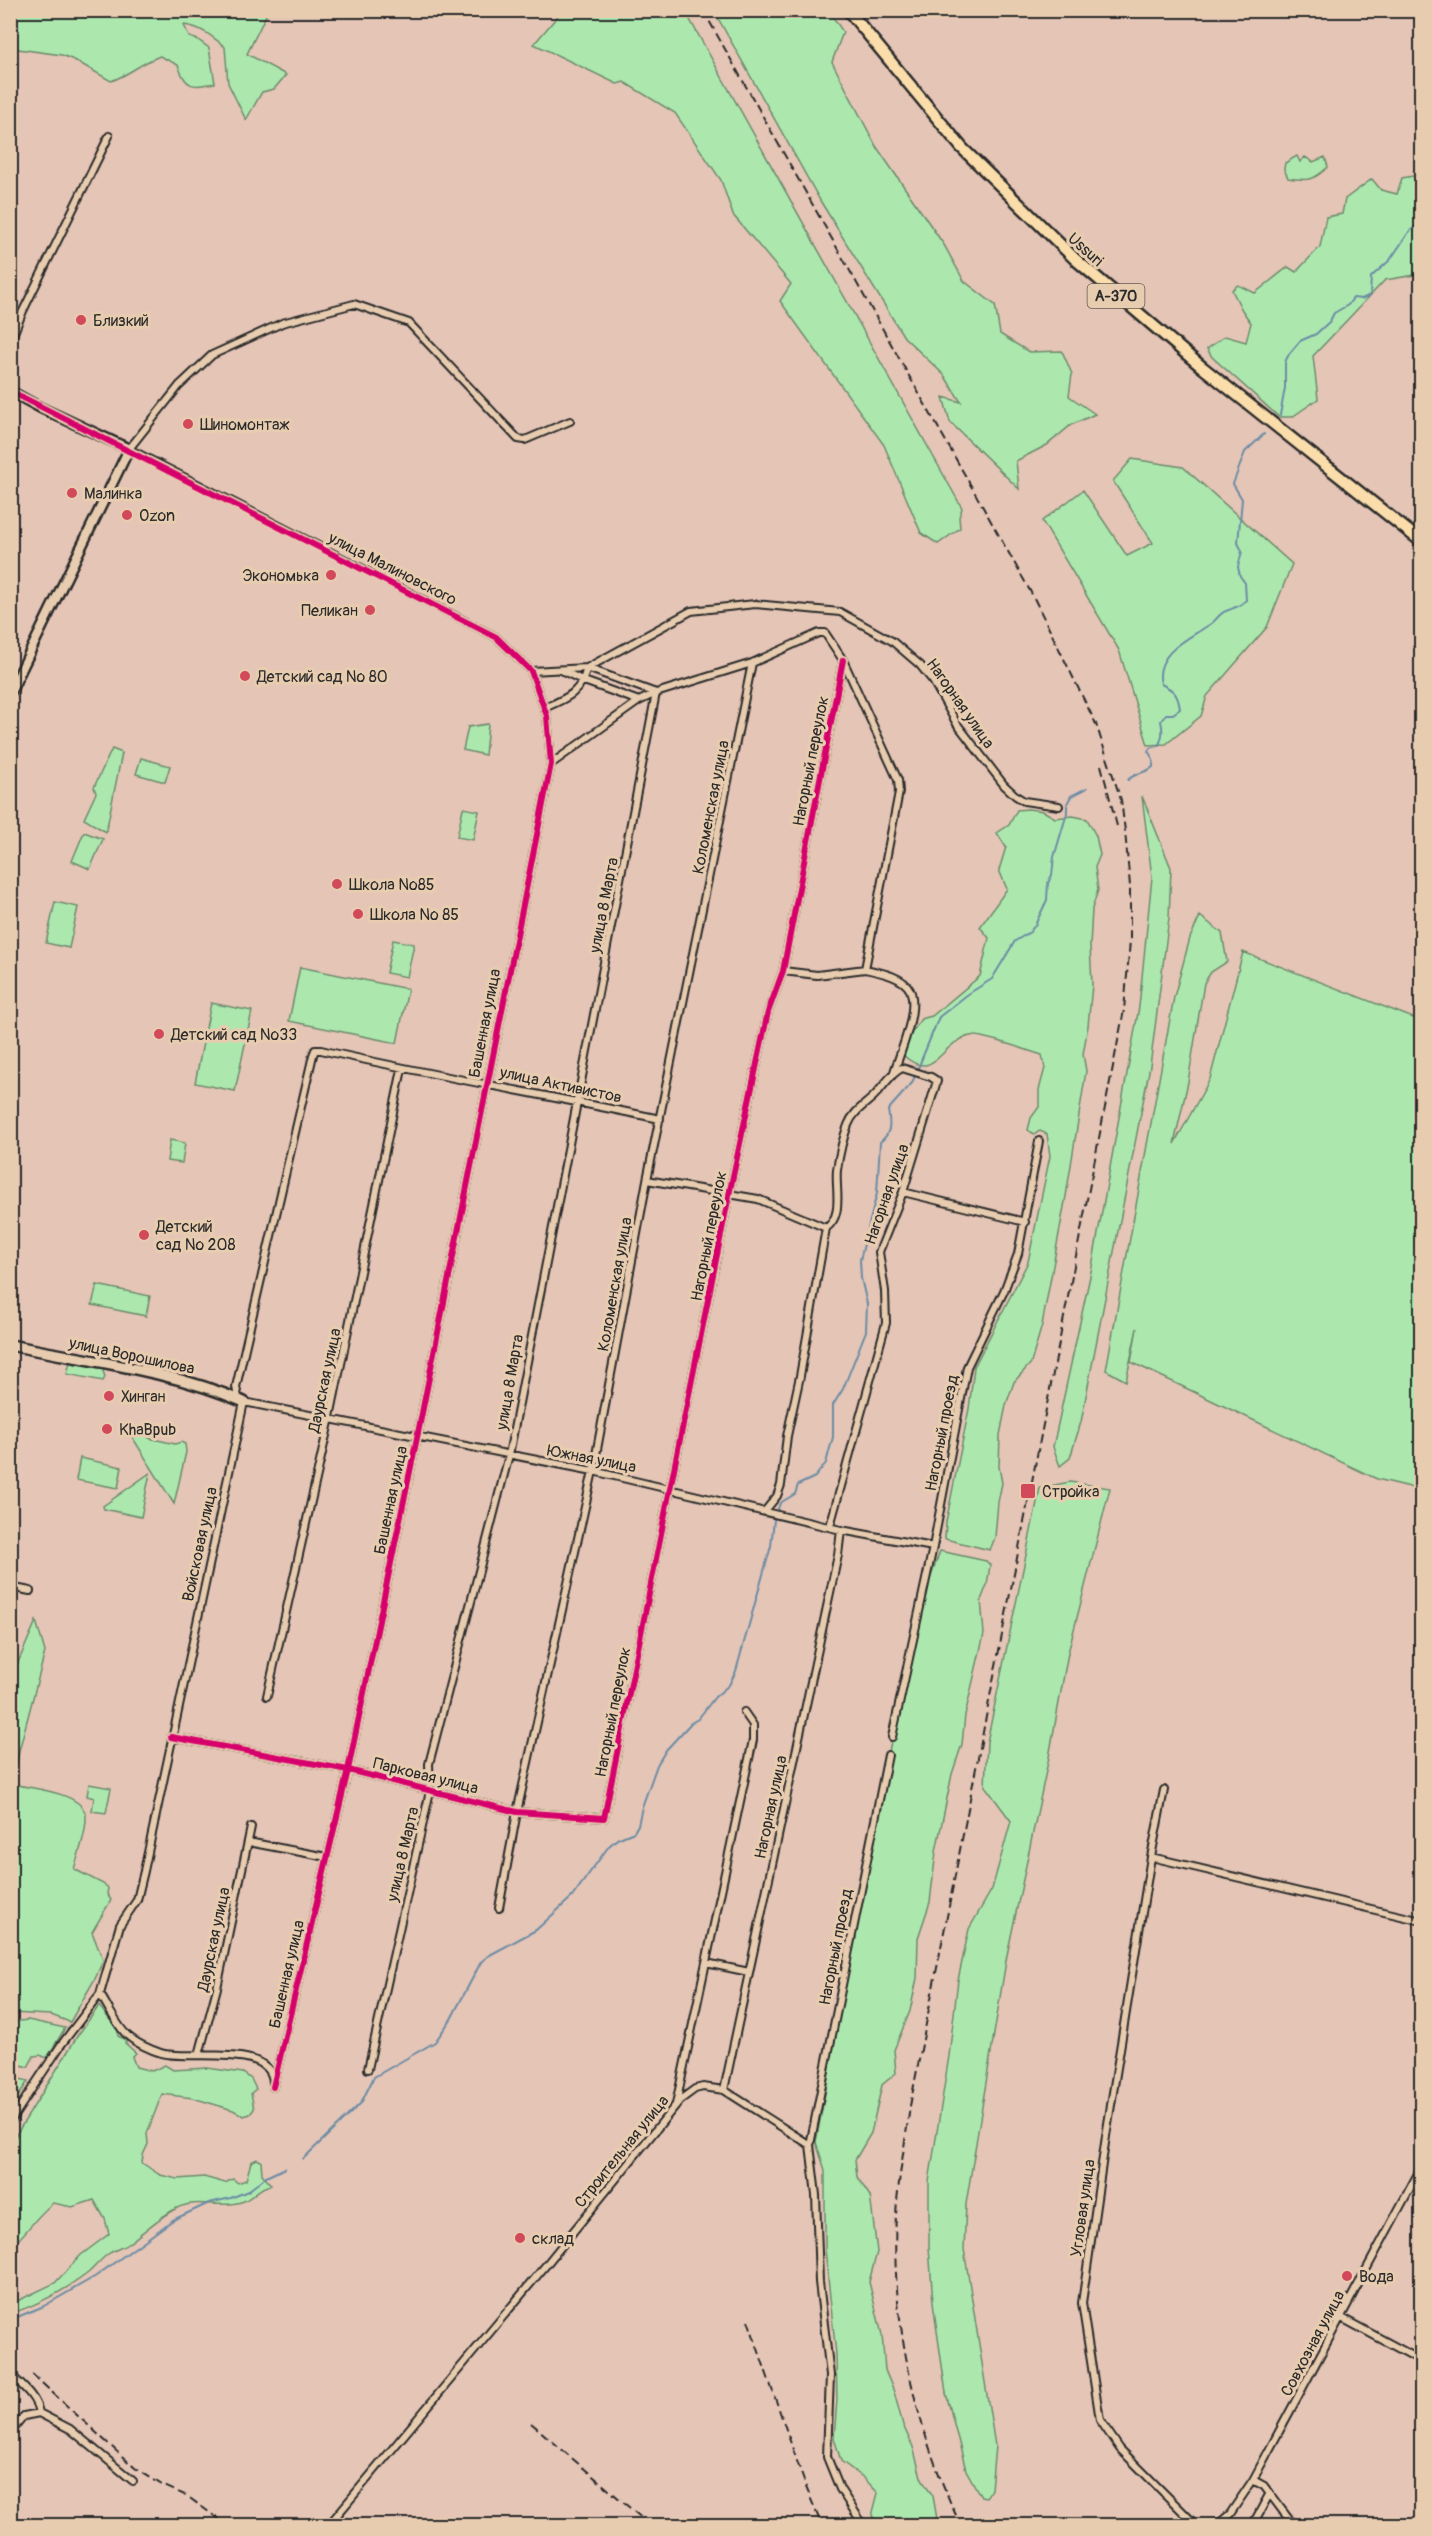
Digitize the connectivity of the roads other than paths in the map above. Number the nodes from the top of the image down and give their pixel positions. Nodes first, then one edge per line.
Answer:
1 (848, 10) edge
2 (109, 136) dead end
3 (10, 342) edge
4 (10, 391) edge
5 (570, 421) dead end
6 (129, 449) junction
7 (1422, 542) edge
8 (843, 660) junction
9 (753, 663) junction
10 (587, 668) junction
11 (560, 669) junction
12 (531, 671) junction
13 (584, 681) junction
14 (10, 693) edge
15 (656, 693) junction
16 (639, 701) junction
17 (544, 708) junction
18 (551, 764) junction
19 (1059, 806) dead end
20 (520, 914) joint
21 (865, 969) junction
22 (783, 971) junction
23 (315, 1050) joint
24 (402, 1069) junction
25 (894, 1072) junction
26 (486, 1083) junction
27 (578, 1101) junction
28 (660, 1119) junction
29 (1039, 1142) dead end
30 (647, 1180) junction
31 (903, 1192) junction
32 (729, 1195) junction
33 (1025, 1222) junction
34 (826, 1227) junction
35 (10, 1345) edge
36 (244, 1402) junction
37 (330, 1418) junction
38 (417, 1436) junction
39 (509, 1455) junction
40 (593, 1471) junction
41 (671, 1488) junction
42 (765, 1511) junction
43 (830, 1526) junction
44 (841, 1530) junction
45 (933, 1547) junction
46 (10, 1587) edge
47 (30, 1591) dead end
48 (267, 1696) dead end
49 (744, 1712) dead end
50 (171, 1737) junction
51 (892, 1737) dead end
52 (888, 1755) dead end
53 (348, 1770) junction
54 (1164, 1790) dead end
55 (430, 1791) junction
56 (517, 1812) junction
57 (604, 1818) joint
58 (251, 1827) dead end
59 (248, 1842) junction
60 (327, 1857) junction
61 (1151, 1857) junction
62 (499, 1908) dead end
63 (1422, 1921) edge
64 (706, 1963) junction
65 (749, 1972) junction
66 (100, 1994) junction
67 (199, 2055) junction
68 (368, 2069) dead end
69 (724, 2090) junction
70 (676, 2104) junction
71 (10, 2122) edge
72 (810, 2145) junction
73 (1422, 2166) edge
74 (1340, 2317) junction
75 (1422, 2361) edge
76 (10, 2374) edge
77 (39, 2413) junction
78 (10, 2433) edge
79 (1253, 2480) junction
80 (133, 2481) dead end
81 (1270, 2493) junction
82 (328, 2526) edge
83 (864, 2526) edge
84 (1197, 2526) edge
85 (1216, 2526) edge
86 (1252, 2526) edge
87 (1294, 2526) edge

1 - 7 highway, Ussuri / А-370
2 - 3 street
4 - 6 street, улица Малиновского
5 - 6 street
6 - 12 street, улица Малиновского
6 - 14 street
8 - 9 street
8 - 21 street
8 - 22 street, Нагорный переулок
9 - 15 street
9 - 28 street, Коломенская улица
10 - 11 street, Нагорная улица
10 - 13 street
10 - 15 street
10 - 19 street, Нагорная улица
11 - 12 street, Нагорная улица
11 - 13 street
12 - 17 street, улица Малиновского
13 - 16 street
13 - 17 street
15 - 16 street
15 - 27 street, улица 8 Марта
16 - 18 street
17 - 18 street, улица Малиновского
18 - 20 street, улица Малиновского
20 - 26 street, Башенная улица
21 - 22 street
21 - 25 street
22 - 32 street, Нагорный переулок
23 - 24 street, улица Активистов
23 - 36 street, Войсковая улица
24 - 26 street, улица Активистов
24 - 37 street, Даурская улица
25 - 31 street, Нагорная улица
25 - 34 street
26 - 27 street, улица Активистов
26 - 38 street, Башенная улица
27 - 28 street, улица Активистов
27 - 39 street, улица 8 Марта
28 - 30 street, Коломенская улица
29 - 33 street, Нагорный проезд
30 - 32 street
30 - 40 street, Коломенская улица
31 - 33 street
31 - 43 street, Нагорная улица
32 - 34 street
32 - 41 street, Нагорный переулок
33 - 45 street, Нагорный проезд
34 - 42 street
35 - 36 main road, улица Ворошилова
36 - 37 street, Южная улица
36 - 50 street, Войсковая улица
37 - 38 street, Южная улица
37 - 48 street, Даурская улица
38 - 39 street, Южная улица
38 - 53 street, Башенная улица
39 - 40 street, Южная улица
39 - 55 street, улица 8 Марта
40 - 41 street, Южная улица
40 - 56 street, Коломенская улица
41 - 42 street, Южная улица
41 - 57 street, Нагорный переулок
42 - 43 street, Южная улица
43 - 44 street, Южная улица
44 - 45 street, Южная улица
44 - 65 street, Нагорная улица
45 - 51 street, Нагорный проезд
46 - 47 street
49 - 64 street
50 - 53 street, Парковая улица
50 - 66 street, Войсковая улица
52 - 72 street, Нагорный проезд
53 - 55 street, Парковая улица
53 - 60 street, Башенная улица
54 - 61 street, Угловая улица
55 - 56 street, Парковая улица
55 - 68 street, улица 8 Марта
56 - 57 street, Парковая улица
56 - 62 street, Коломенская улица
58 - 59 street, Даурская улица
59 - 60 street
59 - 67 street, Даурская улица
60 - 67 street, Башенная улица
61 - 63 street
61 - 84 street, Угловая улица
64 - 65 street
64 - 70 street
65 - 69 street, Нагорная улица
66 - 67 street
66 - 71 street
69 - 70 street, Строительная улица
69 - 72 street
70 - 82 street, Строительная улица
72 - 83 street
73 - 74 street, Совхозная улица
74 - 75 street
74 - 79 street, Совхозная улица
76 - 77 street
77 - 78 street
77 - 80 street
79 - 81 street
79 - 85 street, Совхозная улица
81 - 86 street
81 - 87 street

